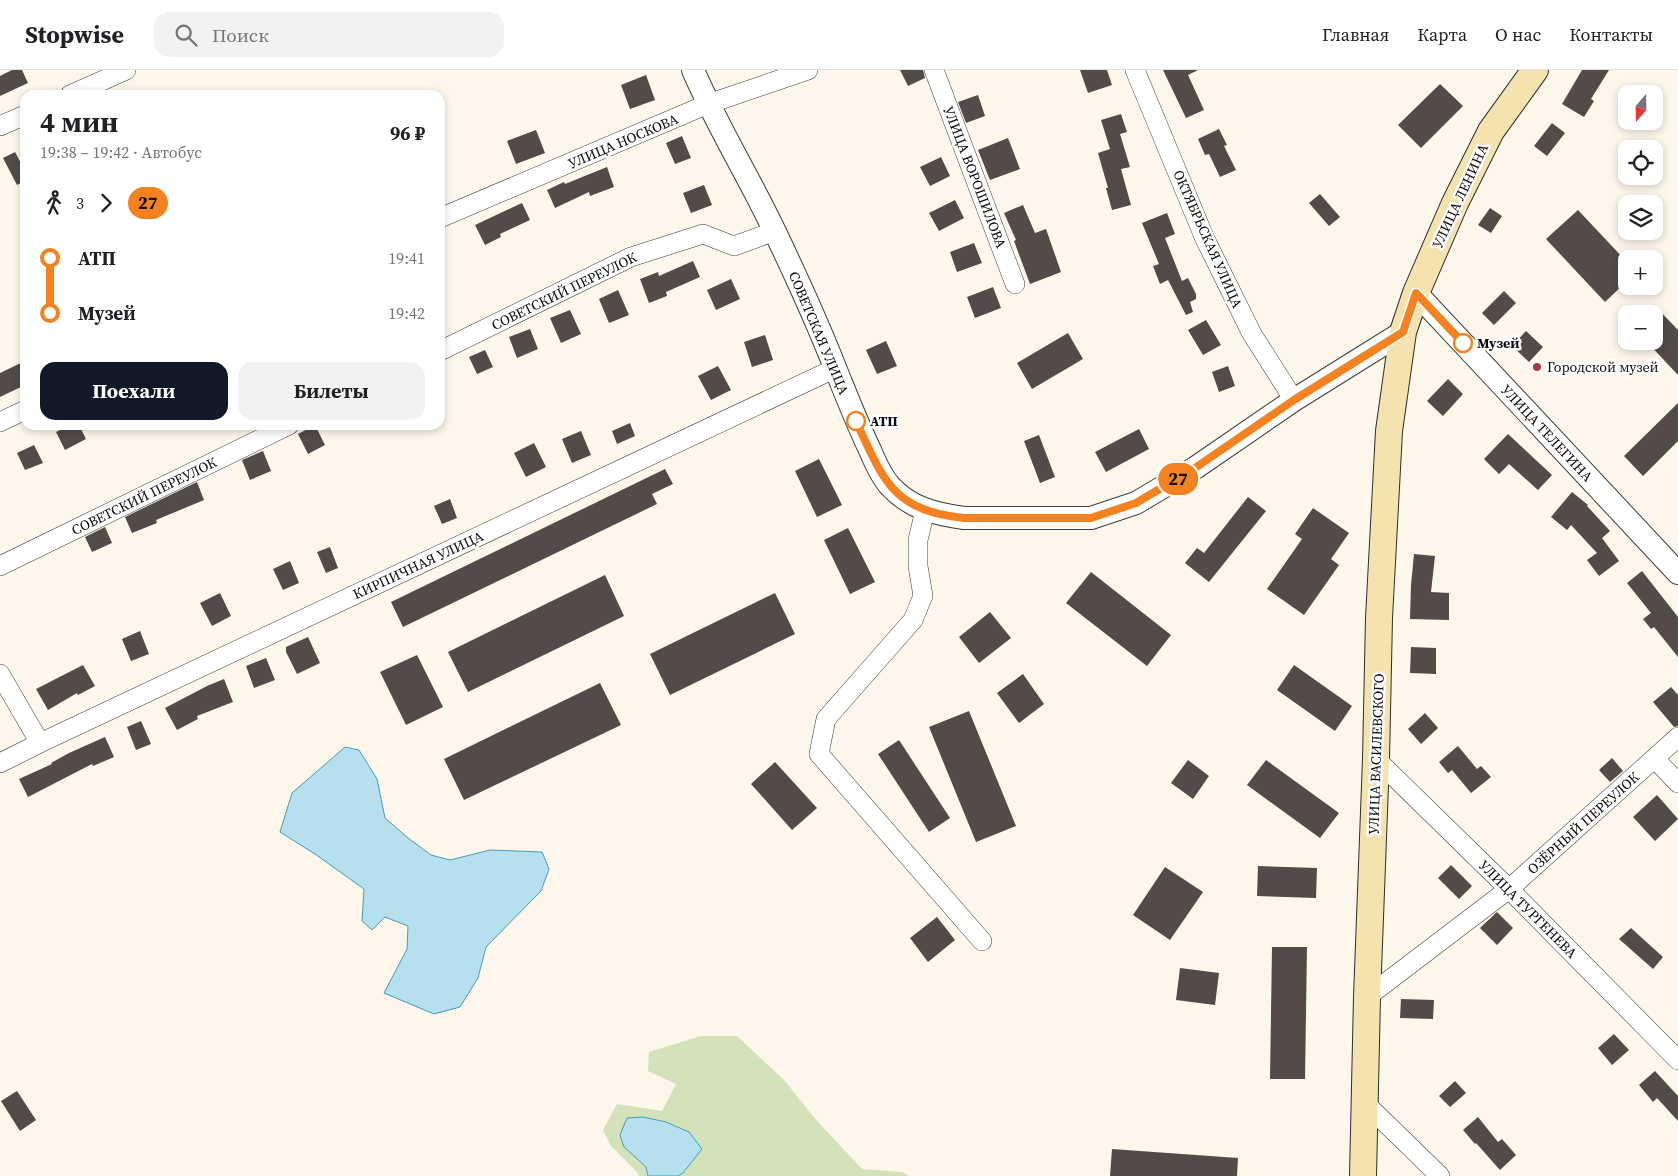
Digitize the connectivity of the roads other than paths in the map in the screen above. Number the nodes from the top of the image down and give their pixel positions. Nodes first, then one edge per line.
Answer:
1 (126, 70) edge
2 (693, 70) edge
3 (808, 70) edge
4 (934, 70) edge
5 (1136, 70) edge
6 (1535, 70) edge
7 (81, 90) edge
8 (708, 104) junction
9 (20, 117) edge
10 (0, 126) edge
11 (445, 216) edge
12 (775, 231) junction
13 (1015, 284) dead end
14 (1416, 293) junction
15 (1403, 332) junction
16 (445, 349) edge
17 (836, 368) junction
18 (1294, 400) junction
19 (20, 412) edge
20 (0, 422) edge
21 (279, 430) edge
22 (925, 510) junction
23 (0, 566) edge
24 (1678, 573) edge
25 (0, 674) edge
26 (1678, 737) edge
27 (40, 743) junction
28 (1376, 759) junction
29 (1655, 759) junction
30 (0, 763) edge
31 (1678, 783) edge
32 (1509, 889) junction
33 (982, 941) dead end
34 (1367, 997) junction
35 (1678, 1060) edge
36 (1365, 1103) junction
37 (1363, 1176) edge
38 (1440, 1176) edge

1 - 7 street
2 - 8 street, СОВЕТСКАЯ УЛИЦА
3 - 8 street, УЛИЦА НОСКОВА
4 - 13 street, УЛИЦА ВОРОШИЛОВА
5 - 18 street, ОКТЯБРЬСКАЯ УЛИЦА
6 - 14 main road, УЛИЦА ЛЕНИНА
8 - 11 street, УЛИЦА НОСКОВА
8 - 12 street, СОВЕТСКАЯ УЛИЦА
9 - 10 street
12 - 16 street, СОВЕТСКИЙ ПЕРЕУЛОК
12 - 17 street, СОВЕТСКАЯ УЛИЦА
14 - 15 main road, УЛИЦА ЛЕНИНА
14 - 24 street, УЛИЦА ТЕЛЕГИНА
15 - 18 street, СОВЕТСКАЯ УЛИЦА
15 - 28 main road, УЛИЦА ВАСИЛЕВСКОГО
17 - 22 street, СОВЕТСКАЯ УЛИЦА
17 - 27 street, КИРПИЧНАЯ УЛИЦА
18 - 22 street, СОВЕТСКАЯ УЛИЦА
19 - 20 street
21 - 23 street, СОВЕТСКИЙ ПЕРЕУЛОК
22 - 33 street
25 - 27 street
26 - 29 street, ОЗЁРНЫЙ ПЕРЕУЛОК
27 - 30 street, КИРПИЧНАЯ УЛИЦА
28 - 32 street, УЛИЦА ТУРГЕНЕВА
28 - 34 main road, УЛИЦА ВАСИЛЕВСКОГО
29 - 31 street
29 - 32 street, ОЗЁРНЫЙ ПЕРЕУЛОК
32 - 34 street, ОЗЁРНЫЙ ПЕРЕУЛОК
32 - 35 street, УЛИЦА ТУРГЕНЕВА
34 - 36 main road, УЛИЦА ВАСИЛЕВСКОГО
36 - 37 main road, УЛИЦА ВАСИЛЕВСКОГО
36 - 38 street

